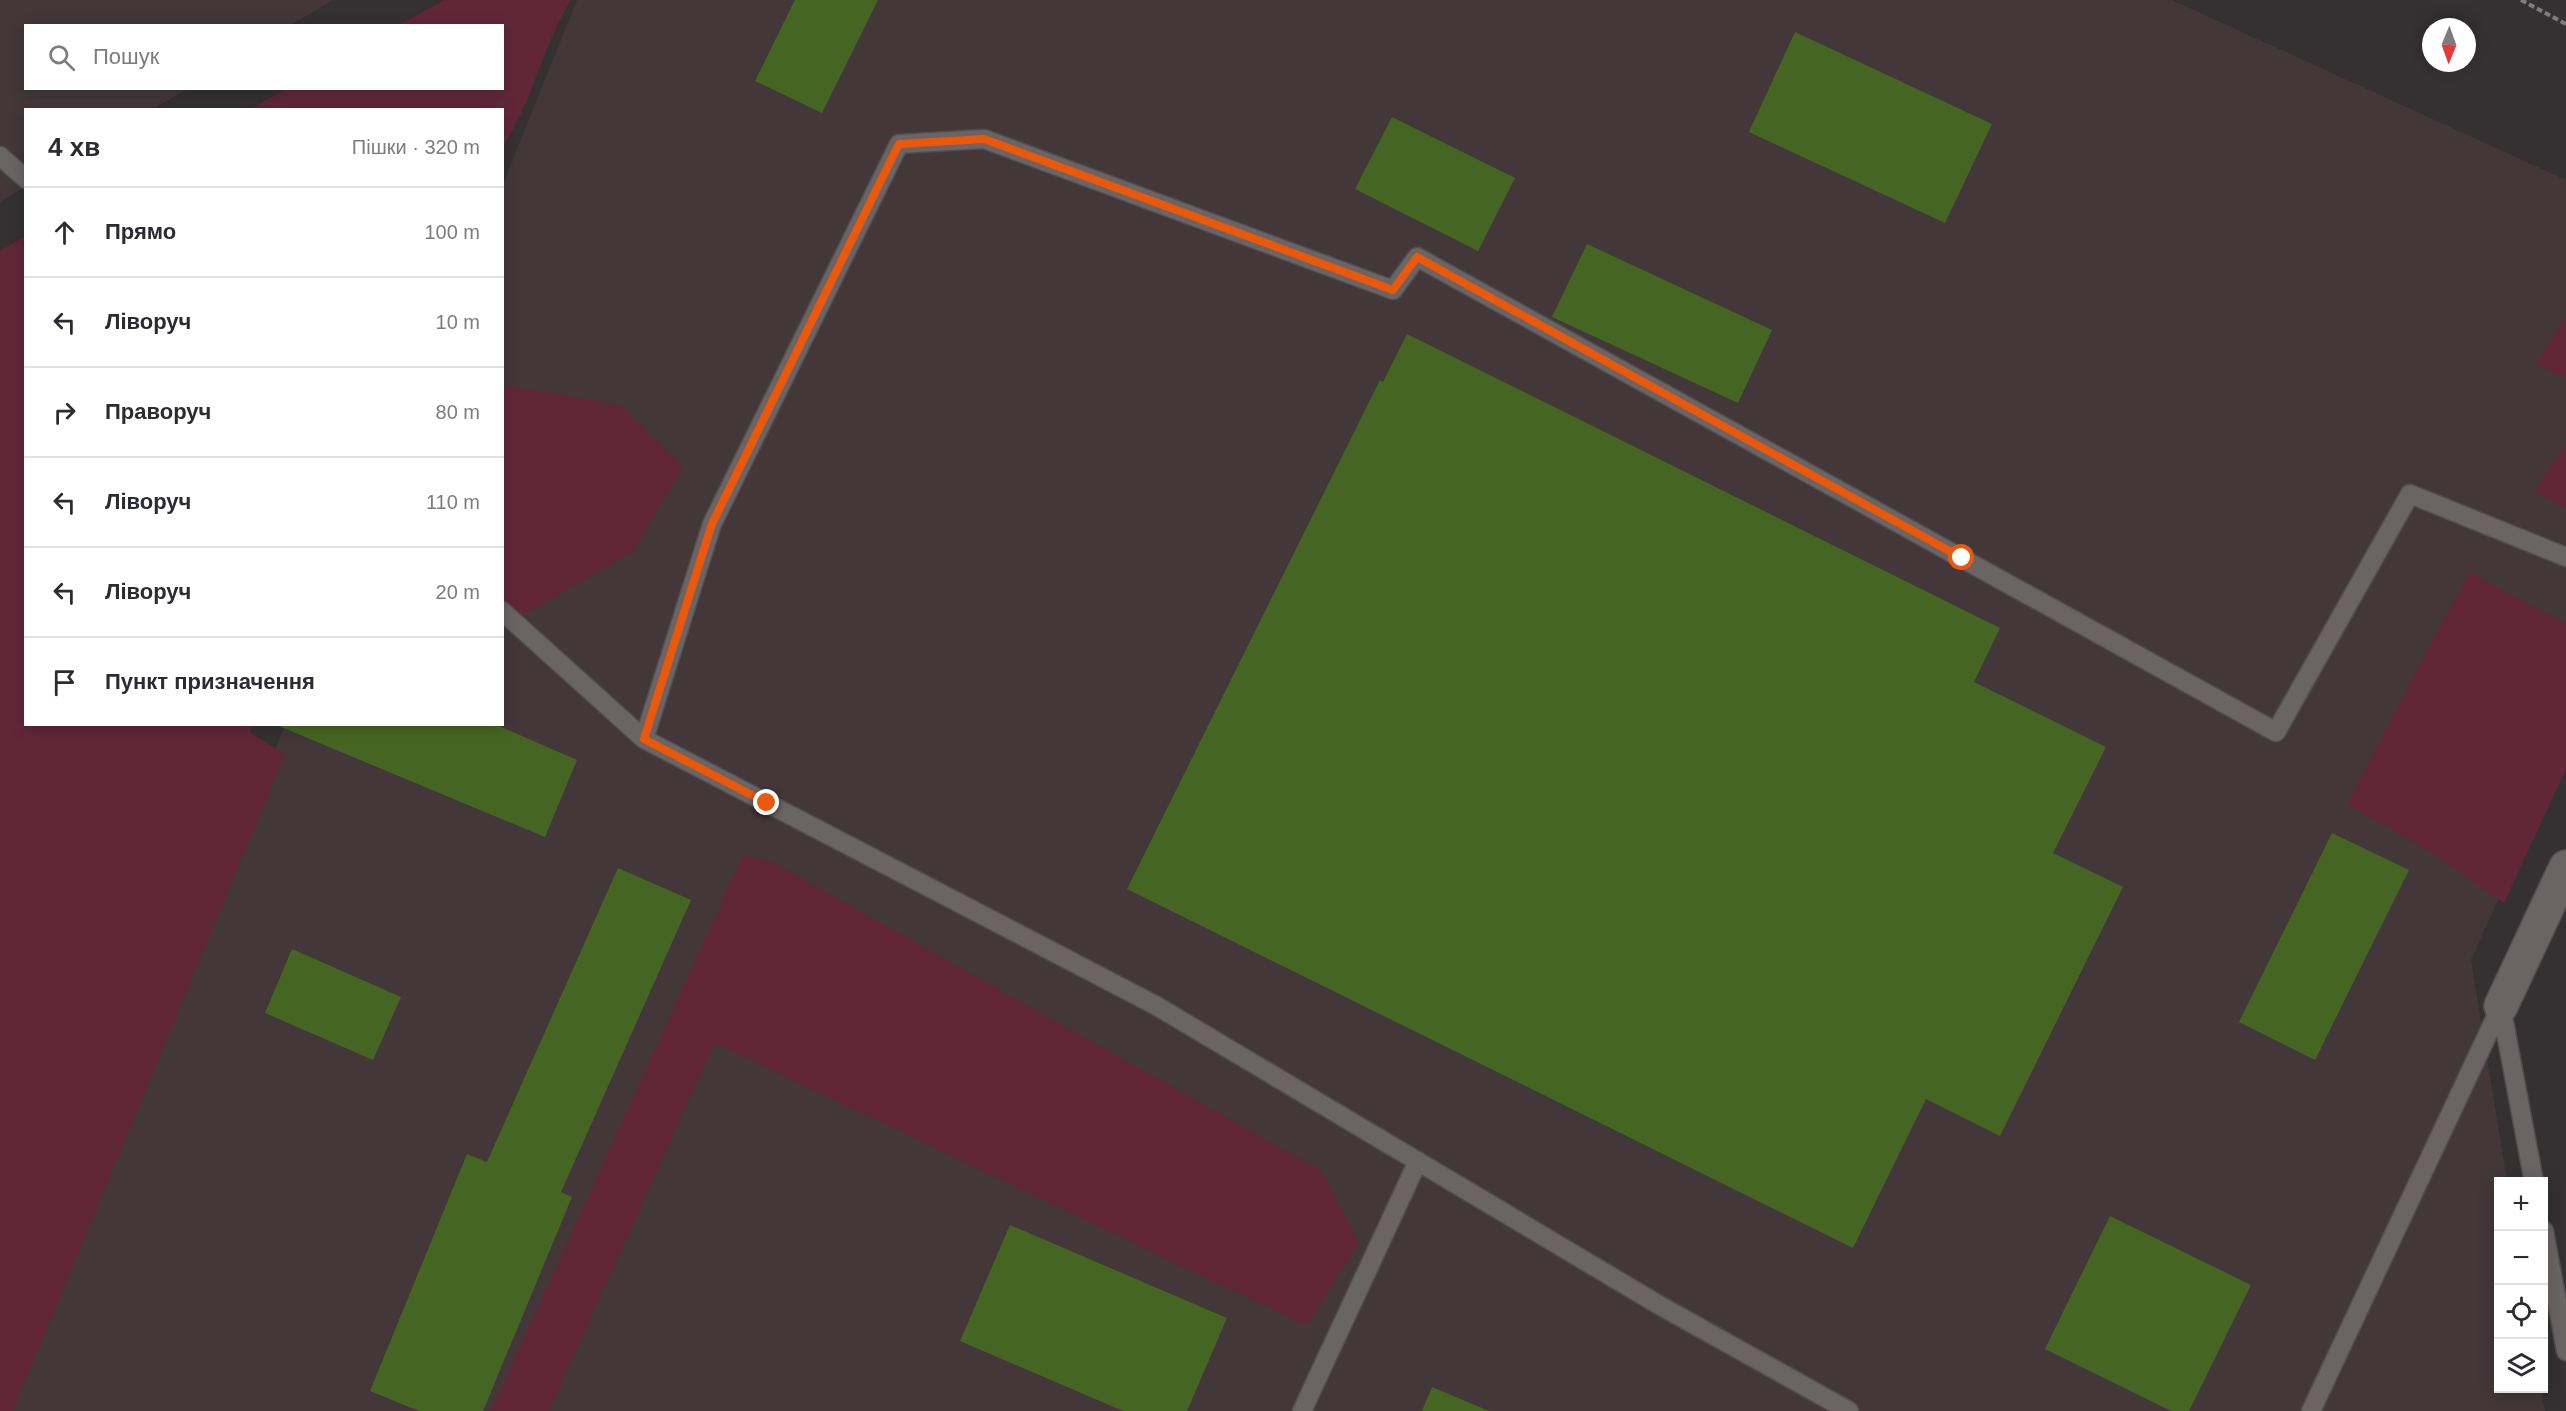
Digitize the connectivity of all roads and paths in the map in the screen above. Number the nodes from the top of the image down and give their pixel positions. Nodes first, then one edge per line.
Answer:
1 (2521, 0) edge
2 (2566, 24) edge
3 (0, 156) edge
4 (24, 177) edge
5 (2566, 557) edge
6 (504, 613) edge
7 (644, 739) junction
8 (2566, 867) edge
9 (2501, 1006) junction
10 (1418, 1161) junction
11 (2533, 1177) edge
12 (2548, 1253) edge
13 (2566, 1351) edge
14 (1302, 1411) edge
15 (1849, 1411) edge
16 (2311, 1411) edge

1 - 2 path
3 - 4 lane
5 - 7 lane
6 - 7 lane
7 - 10 lane
8 - 9 street
9 - 11 lane
9 - 16 lane
10 - 14 lane
10 - 15 lane
12 - 13 lane

